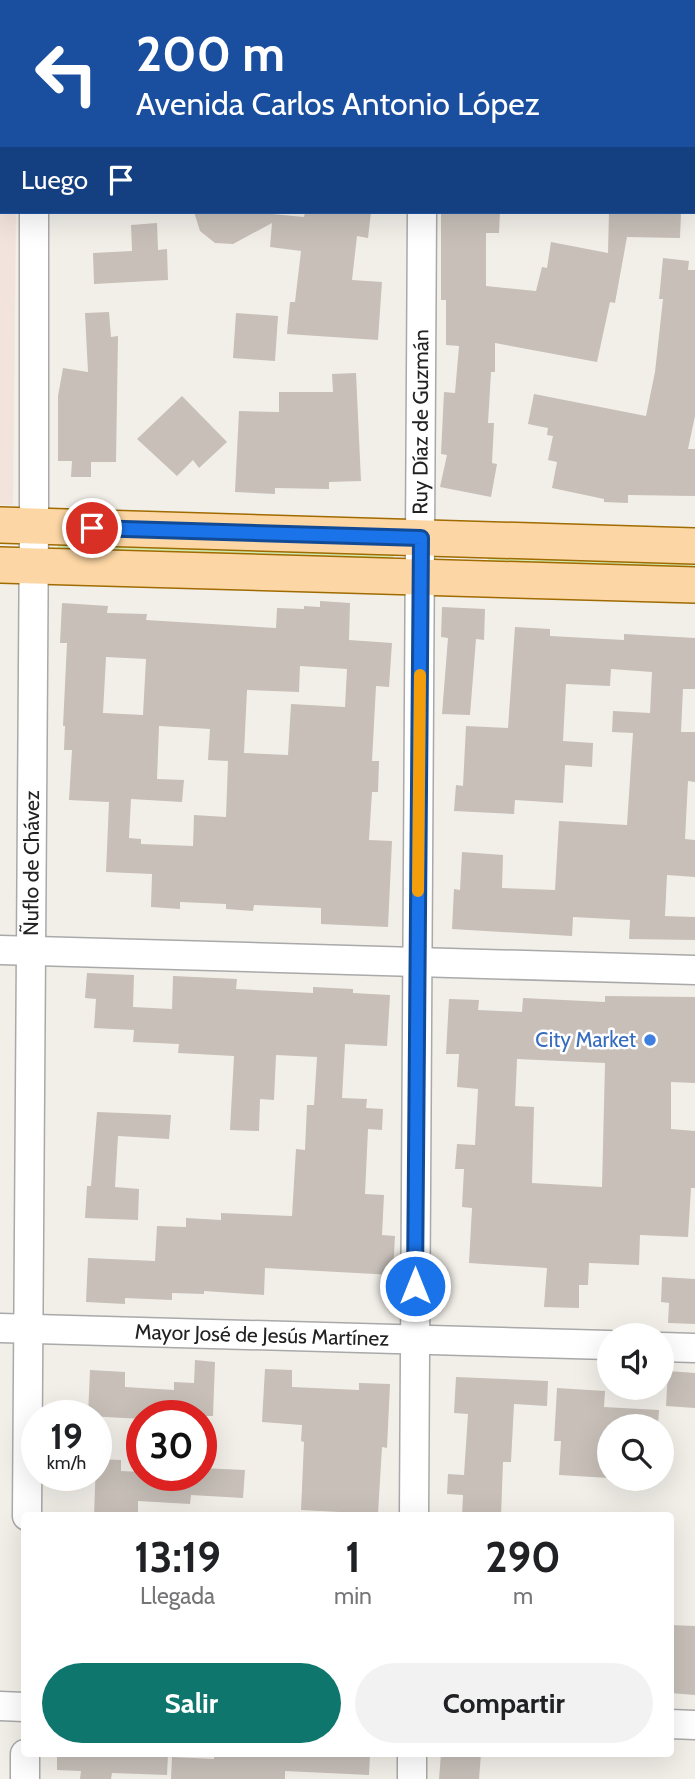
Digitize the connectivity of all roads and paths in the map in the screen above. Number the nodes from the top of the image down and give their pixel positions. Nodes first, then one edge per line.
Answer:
1 (34, 214) edge
2 (422, 214) edge
3 (0, 525) edge
4 (34, 526) junction
5 (421, 538) junction
6 (695, 546) edge
7 (17, 566) edge
8 (420, 578) junction
9 (695, 585) edge
10 (0, 950) edge
11 (31, 951) junction
12 (418, 962) junction
13 (695, 970) edge
14 (0, 1328) edge
15 (28, 1329) junction
16 (415, 1340) junction
17 (597, 1345) edge
18 (674, 1347) edge
19 (695, 1348) edge
20 (27, 1512) edge
21 (414, 1512) edge
22 (0, 1706) edge
23 (21, 1707) edge
24 (674, 1724) edge
25 (695, 1725) edge
26 (25, 1757) edge
27 (412, 1757) edge
28 (25, 1779) edge
29 (412, 1779) edge

1 - 4 street, Ñuflo de Chávez
2 - 5 street, Ruy Díaz de Guzmán
3 - 4 main road
4 - 5 main road
4 - 7 street, Ñuflo de Chávez
5 - 6 main road
5 - 8 street, Ruy Díaz de Guzmán
7 - 8 main road
7 - 11 street, Ñuflo de Chávez
8 - 9 main road
8 - 12 street, Ruy Díaz de Guzmán
10 - 11 street
11 - 12 street
11 - 15 street, Ñuflo de Chávez
12 - 13 street
12 - 16 street, Ruy Díaz de Guzmán
14 - 15 street, Mayor José de Jesús Martínez
15 - 16 street, Mayor José de Jesús Martínez
15 - 20 street, Ñuflo de Chávez
16 - 17 street, Mayor José de Jesús Martínez
16 - 21 street, Ruy Díaz de Guzmán
18 - 19 street
22 - 23 street
24 - 25 street
26 - 28 street
27 - 29 street

